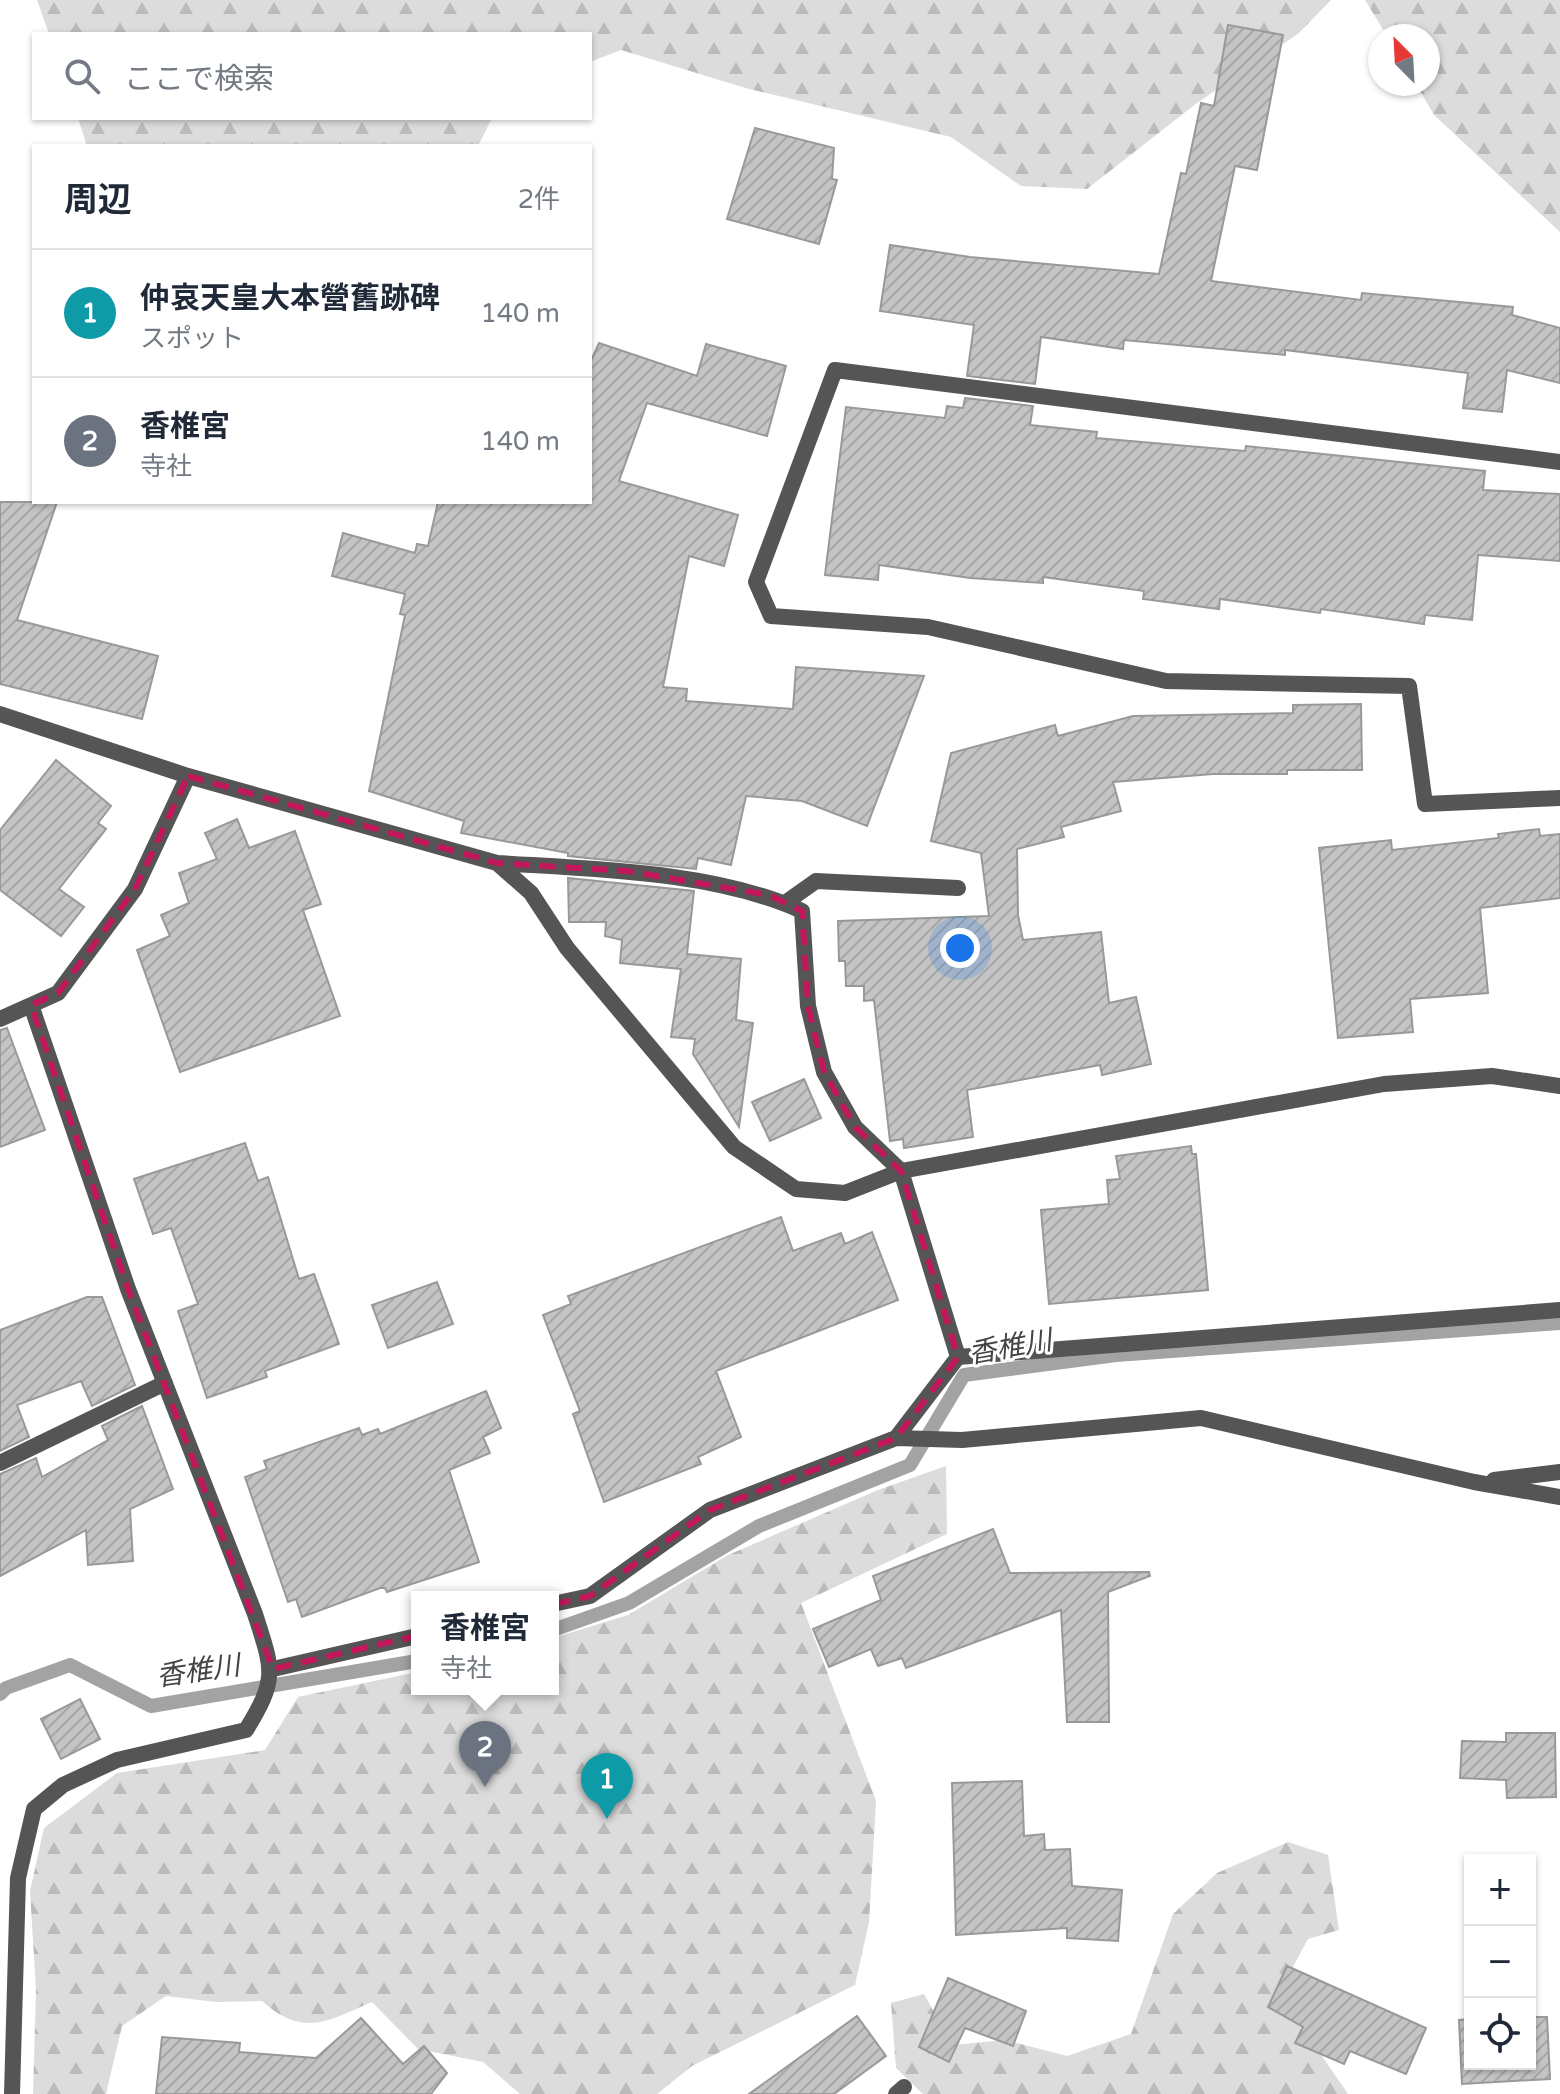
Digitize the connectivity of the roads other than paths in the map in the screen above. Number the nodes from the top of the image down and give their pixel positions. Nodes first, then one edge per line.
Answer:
1 (1560, 462) edge
2 (0, 714) edge
3 (188, 776) junction
4 (1560, 798) edge
5 (497, 863) junction
6 (958, 888) dead end
7 (785, 903) junction
8 (31, 1005) junction
9 (0, 1019) edge
10 (1560, 1086) edge
11 (901, 1171) junction
12 (1560, 1310) edge
13 (958, 1357) junction
14 (165, 1383) junction
15 (896, 1438) junction
16 (0, 1463) edge
17 (1560, 1472) edge
18 (1474, 1482) junction
19 (1560, 1497) edge
20 (559, 1603) edge
21 (411, 1637) edge
22 (273, 1669) junction
23 (12, 2094) edge

1 - 4 street
2 - 3 street
3 - 5 street
3 - 8 street
5 - 7 street
5 - 11 street
6 - 7 street
7 - 11 street
8 - 9 street
8 - 14 street
10 - 11 street
11 - 13 street
12 - 13 street
13 - 15 street
14 - 16 street
14 - 22 street
15 - 18 street
15 - 20 street
17 - 18 street
18 - 19 street
21 - 22 street
22 - 23 street

